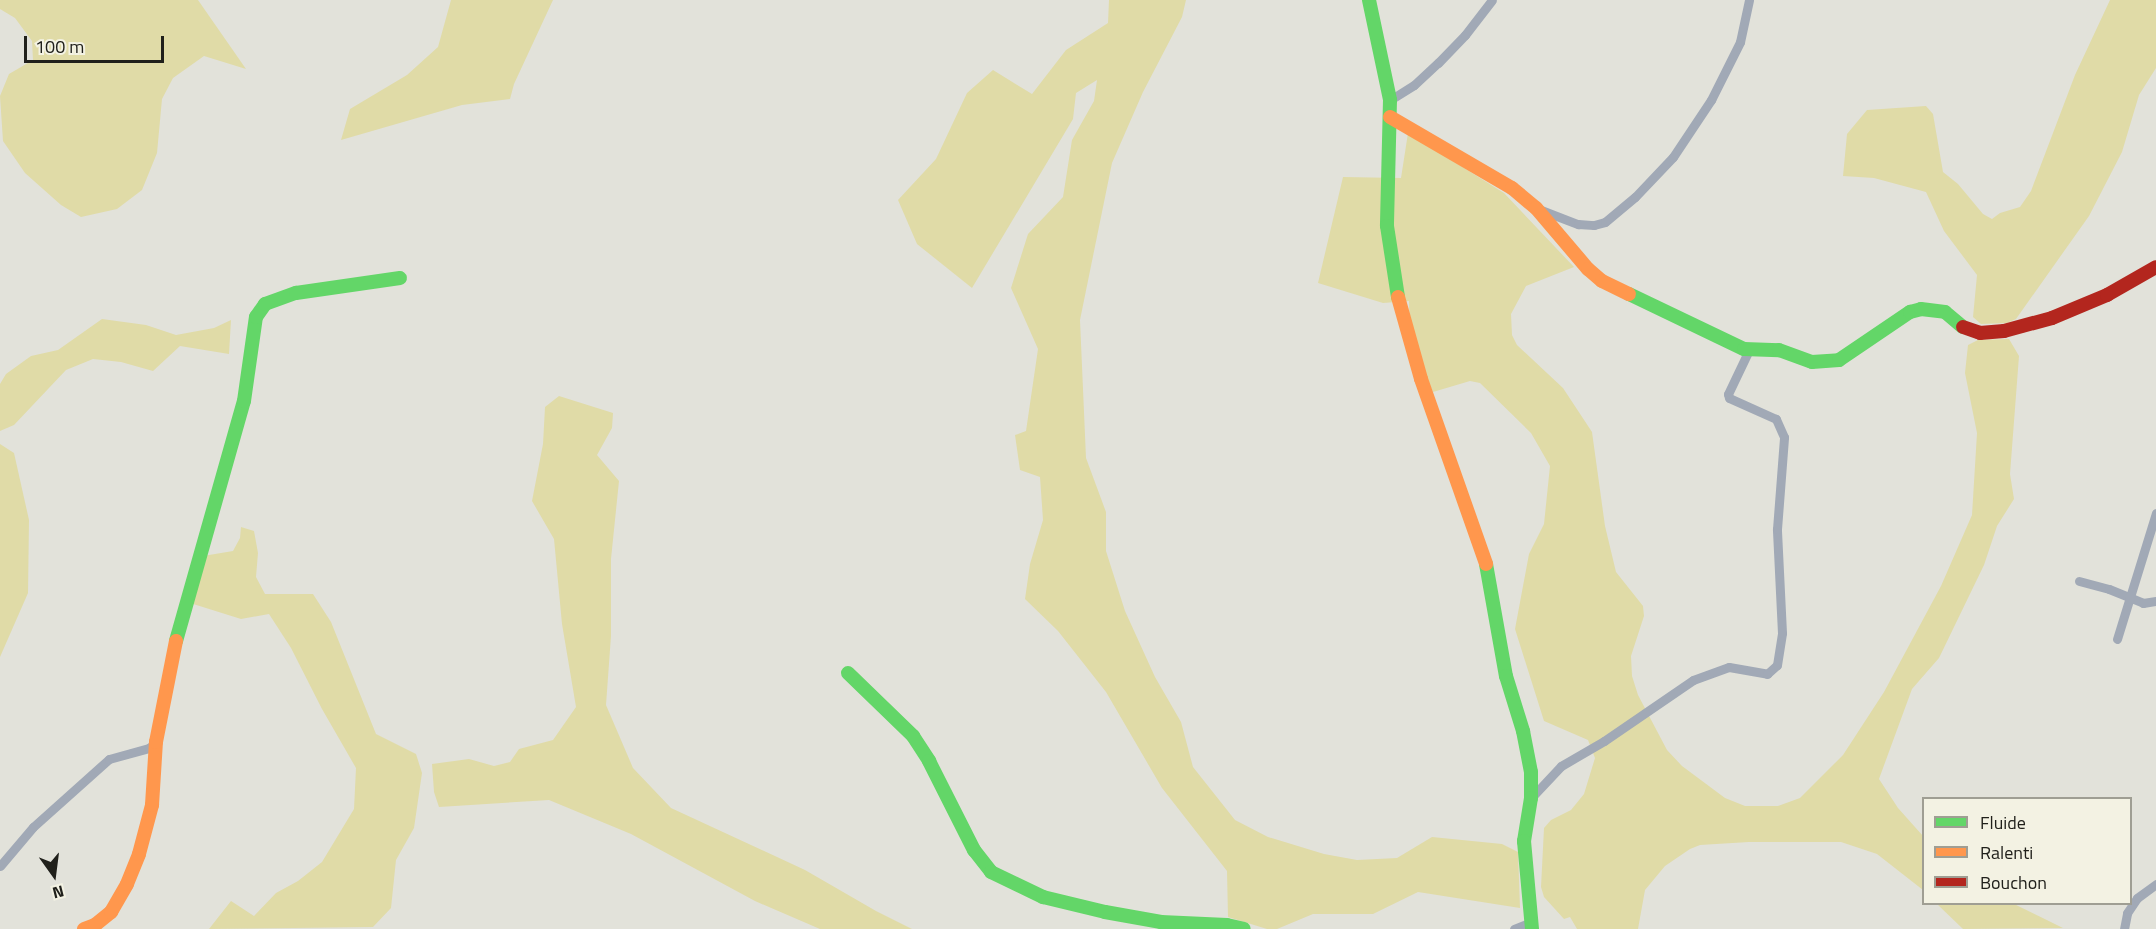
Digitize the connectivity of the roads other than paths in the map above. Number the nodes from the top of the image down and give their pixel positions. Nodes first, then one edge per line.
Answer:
1 (1369, 0) edge
2 (1492, 0) edge
3 (1749, 0) edge
4 (1390, 100) junction
5 (1390, 117) junction
6 (1536, 208) junction
7 (2156, 267) edge
8 (400, 278) dead end
9 (1749, 350) junction
10 (2156, 513) edge
11 (2079, 581) dead end
12 (2128, 599) junction
13 (2156, 602) edge
14 (2116, 639) dead end
15 (848, 673) dead end
16 (156, 742) junction
17 (1531, 798) junction
18 (0, 866) edge
19 (2156, 884) edge
20 (1532, 925) edge
21 (84, 929) edge
22 (1244, 929) edge
23 (1514, 929) edge
24 (2124, 929) edge

1 - 4 street
2 - 4 street
3 - 6 street
4 - 5 street
5 - 6 street
5 - 17 street
6 - 9 street
7 - 9 street
8 - 16 street
9 - 17 street
10 - 12 street
11 - 12 street
12 - 13 street
12 - 14 street
15 - 22 street
16 - 18 street
16 - 21 street
17 - 20 street
19 - 24 street
20 - 23 street

